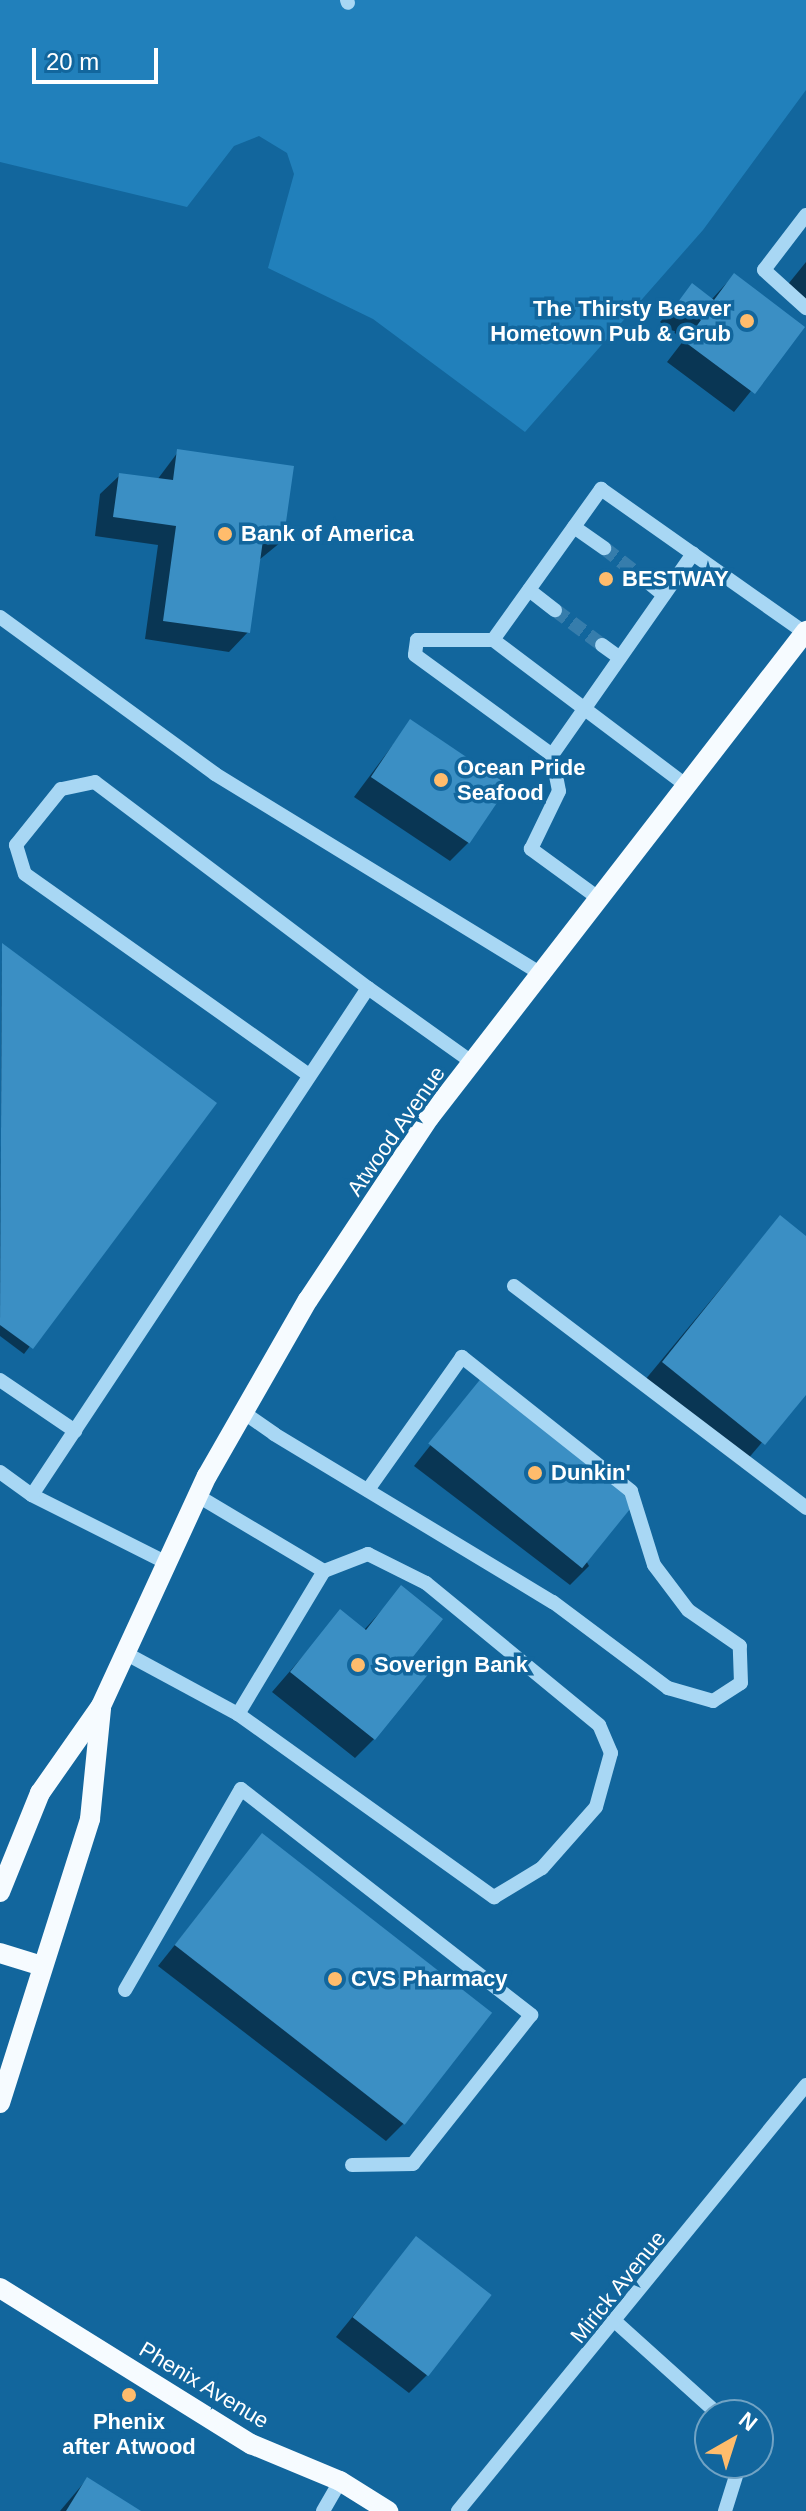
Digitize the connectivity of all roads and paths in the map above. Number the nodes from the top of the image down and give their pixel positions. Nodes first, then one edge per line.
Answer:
1 (806, 215) edge
2 (806, 308) edge
3 (574, 527) junction
4 (604, 548) tunnel mouth
5 (693, 554) junction
6 (649, 583) tunnel mouth
7 (529, 590) junction
8 (664, 595) junction
9 (555, 610) tunnel mouth
10 (0, 617) edge
11 (805, 632) edge
12 (493, 640) junction
13 (602, 645) tunnel mouth
14 (620, 658) junction
15 (585, 708) junction
16 (552, 755) junction
17 (687, 786) junction
18 (601, 900) junction
19 (543, 975) junction
20 (368, 988) junction
21 (473, 1063) junction
22 (307, 1074) junction
23 (514, 1286) dead end
24 (0, 1380) edge
25 (243, 1412) junction
26 (75, 1431) junction
27 (0, 1472) edge
28 (368, 1490) junction
29 (32, 1495) junction
30 (198, 1496) junction
31 (806, 1508) edge
32 (167, 1563) junction
33 (324, 1571) junction
34 (125, 1653) junction
35 (101, 1706) junction
36 (238, 1714) junction
37 (0, 1892) edge
38 (0, 1953) edge
39 (42, 1966) junction
40 (125, 1990) dead end
41 (806, 2085) edge
42 (0, 2103) edge
43 (352, 2165) dead end
44 (0, 2288) edge
45 (618, 2324) junction
46 (701, 2399) edge
47 (735, 2479) edge
48 (340, 2481) junction
49 (323, 2511) edge
50 (388, 2511) edge
51 (458, 2511) edge
52 (725, 2511) edge

1 - 2 street
3 - 4 street
3 - 5 street
3 - 7 street
5 - 8 street
5 - 11 street
6 - 8 street
7 - 9 street
7 - 12 street
8 - 14 street
10 - 19 street
11 - 17 main road, Atwood Avenue
12 - 15 street
12 - 16 street
13 - 14 street
14 - 15 street
15 - 16 street
15 - 17 street
16 - 18 street
17 - 18 main road, Atwood Avenue
18 - 19 main road, Atwood Avenue
19 - 21 main road, Atwood Avenue
20 - 21 street
20 - 22 street
20 - 22 street
21 - 25 main road, Atwood Avenue
22 - 26 street
23 - 31 street
24 - 26 street
25 - 28 street
25 - 30 main road, Atwood Avenue
26 - 29 street
27 - 29 street
28 - 28 street
29 - 32 street
30 - 32 main road, Atwood Avenue
30 - 33 street
32 - 34 main road, Atwood Avenue
33 - 36 street
33 - 36 street
34 - 35 main road, Atwood Avenue
34 - 36 street
35 - 37 main road, Atwood Avenue
35 - 39 main road, Atwood Avenue
38 - 39 main road
39 - 42 main road, Atwood Avenue
40 - 43 street
41 - 45 street, Mirick Avenue
44 - 48 main road, Phenix Avenue
45 - 46 street
45 - 51 street, Mirick Avenue
47 - 52 street
48 - 49 street
48 - 50 main road, Phenix Avenue

